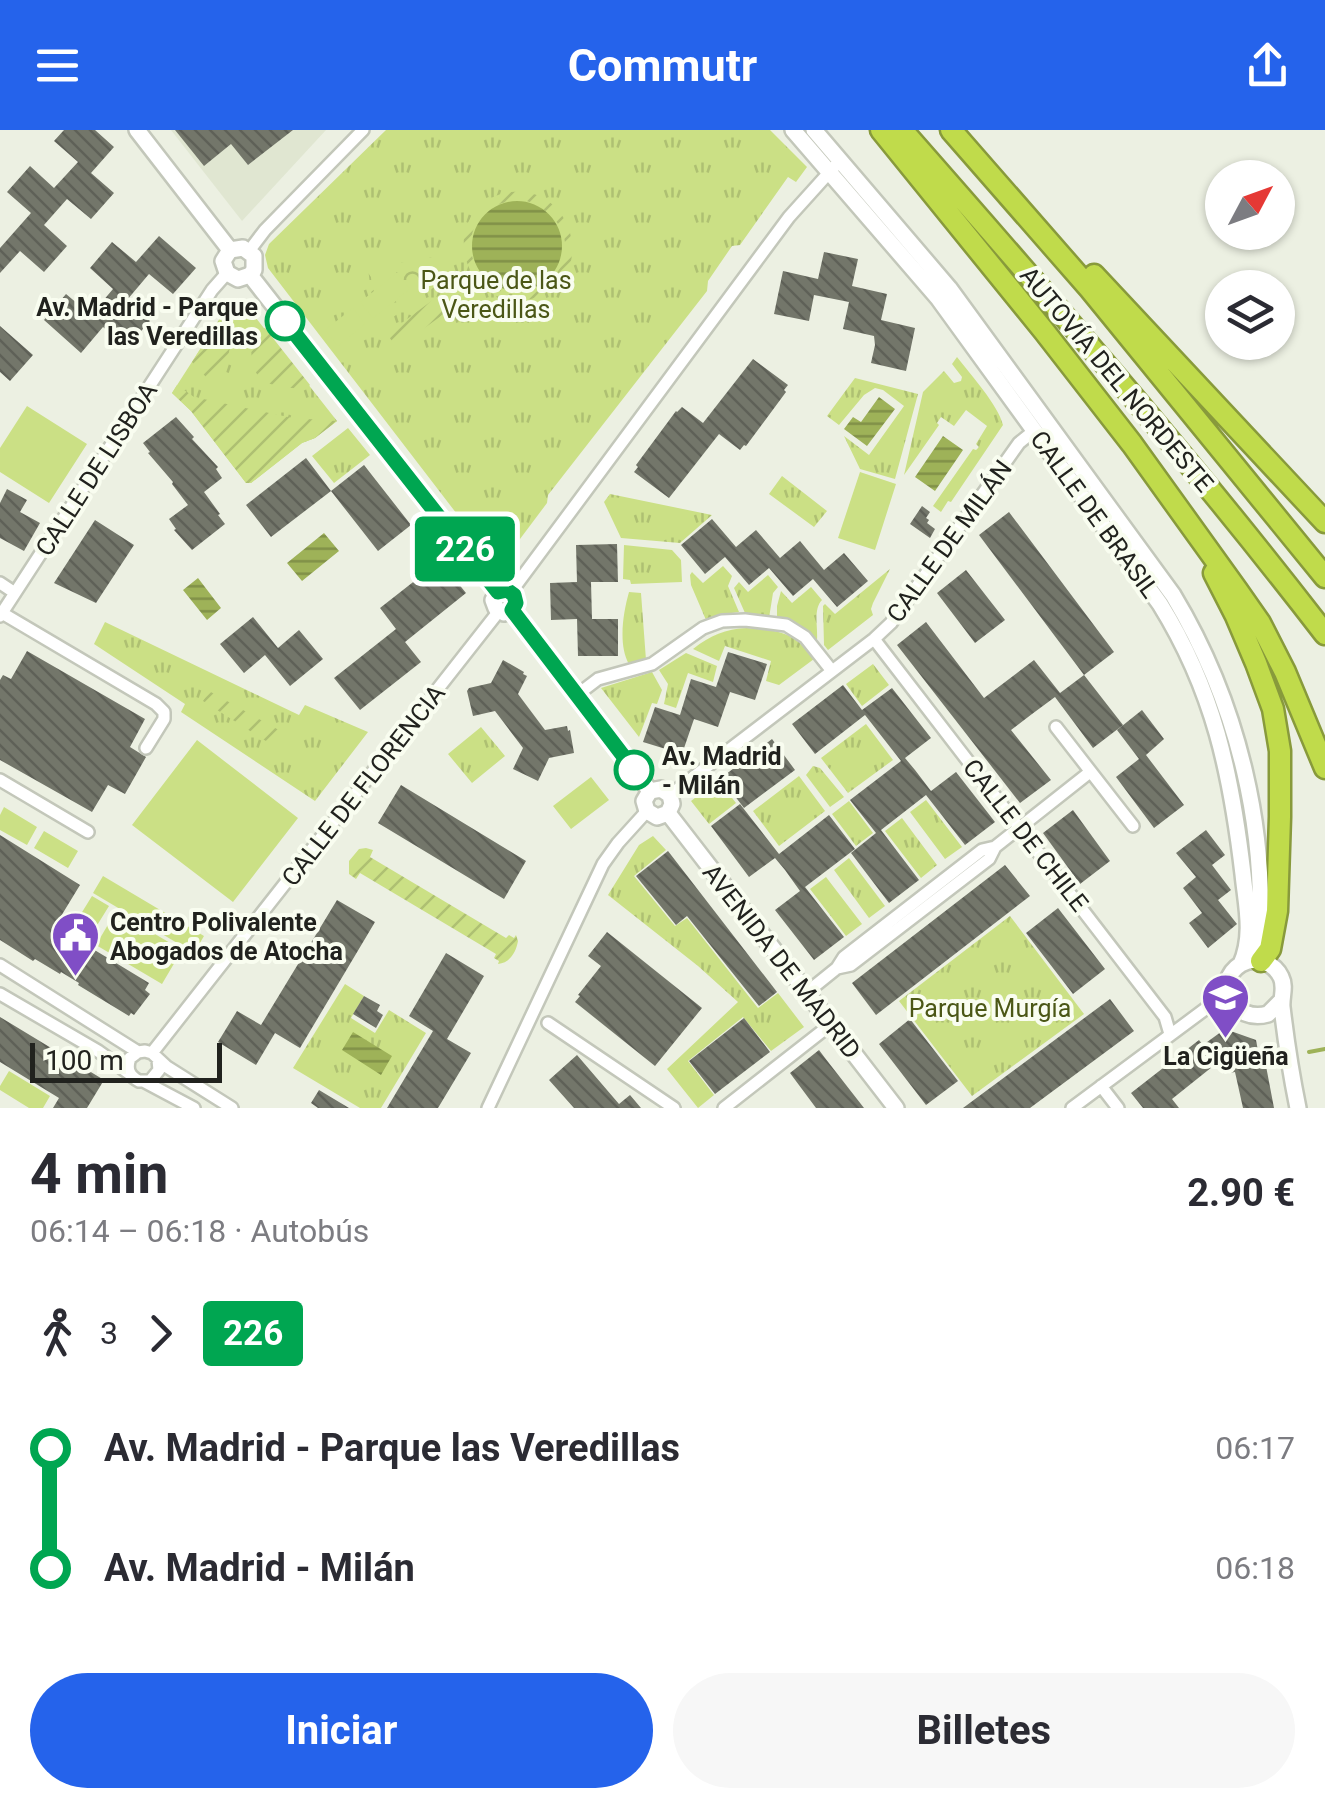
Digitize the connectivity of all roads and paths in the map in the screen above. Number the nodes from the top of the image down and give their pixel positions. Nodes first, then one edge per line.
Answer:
1 (136, 130) edge
2 (362, 130) edge
3 (793, 130) edge
4 (814, 130) edge
5 (881, 130) edge
6 (902, 130) edge
7 (952, 130) edge
8 (836, 166) junction
9 (230, 250) junction
10 (249, 251) junction
11 (227, 273) junction
12 (250, 275) junction
13 (1035, 430) junction
14 (1325, 522) edge
15 (1203, 543) junction
16 (1325, 577) edge
17 (0, 583) edge
18 (505, 592) junction
19 (15, 593) junction
20 (506, 610) junction
21 (1, 614) edge
22 (1325, 634) edge
23 (874, 639) junction
24 (832, 671) junction
25 (577, 695) junction
26 (1056, 727) dead end
27 (146, 748) dead end
28 (1325, 768) edge
29 (1090, 772) junction
30 (0, 780) edge
31 (650, 791) junction
32 (670, 794) junction
33 (647, 812) junction
34 (668, 813) junction
35 (1133, 826) dead end
36 (1020, 827) junction
37 (88, 832) dead end
38 (1254, 962) junction
39 (0, 965) edge
40 (806, 993) junction
41 (0, 994) edge
42 (1229, 998) junction
43 (1282, 1000) junction
44 (1258, 1017) junction
45 (548, 1022) dead end
46 (830, 1025) junction
47 (1170, 1034) junction
48 (1286, 1044) junction
49 (138, 1052) junction
50 (155, 1057) junction
51 (130, 1074) junction
52 (145, 1082) junction
53 (1101, 1086) junction
54 (669, 1104) edge
55 (194, 1108) edge
56 (232, 1108) edge
57 (488, 1108) edge
58 (724, 1108) edge
59 (896, 1108) edge
60 (1072, 1108) edge
61 (1118, 1108) edge
62 (1298, 1108) edge

1 - 9 street
2 - 10 street
3 - 8 street, CALLE DE BRASIL
4 - 8 street, CALLE DE BRASIL
5 - 15 highway
6 - 22 highway, AUTOVÍA DEL NORDESTE
7 - 14 highway
7 - 16 highway, AUTOVÍA DEL NORDESTE
8 - 13 street, CALLE DE BRASIL
8 - 18 street
8 - 38 street, CALLE DE BRASIL
9 - 10 street
9 - 11 street
10 - 12 street
11 - 12 street
11 - 19 street, CALLE DE LISBOA
12 - 18 street
13 - 23 street, CALLE DE MILÁN
13 - 38 street, CALLE DE BRASIL
15 - 28 highway
15 - 38 highway
17 - 19 street
18 - 20 street
19 - 21 street, CALLE DE LISBOA
20 - 25 street
20 - 50 street, CALLE DE FLORENCIA
21 - 27 street
23 - 24 street, CALLE DE MILÁN
23 - 36 street, CALLE DE CHILE
24 - 25 street
24 - 32 street, CALLE DE MILÁN
25 - 31 street
26 - 29 street
29 - 35 street
29 - 36 street
30 - 37 street
31 - 32 street
31 - 33 street
32 - 34 street
33 - 34 street
33 - 57 street
34 - 40 street, AVENIDA DE MADRID
36 - 40 street
36 - 47 street, CALLE DE CHILE
38 - 42 street
38 - 43 street
39 - 49 street
40 - 46 street, AVENIDA DE MADRID
41 - 51 street
42 - 44 street
42 - 47 street
43 - 44 street
43 - 48 street
44 - 48 street
45 - 54 street
46 - 58 street
46 - 59 street, AVENIDA DE MADRID
47 - 53 street
48 - 62 street
49 - 50 street
49 - 51 street
50 - 52 street
50 - 56 street
51 - 52 street
52 - 55 street
53 - 60 street
53 - 61 street

